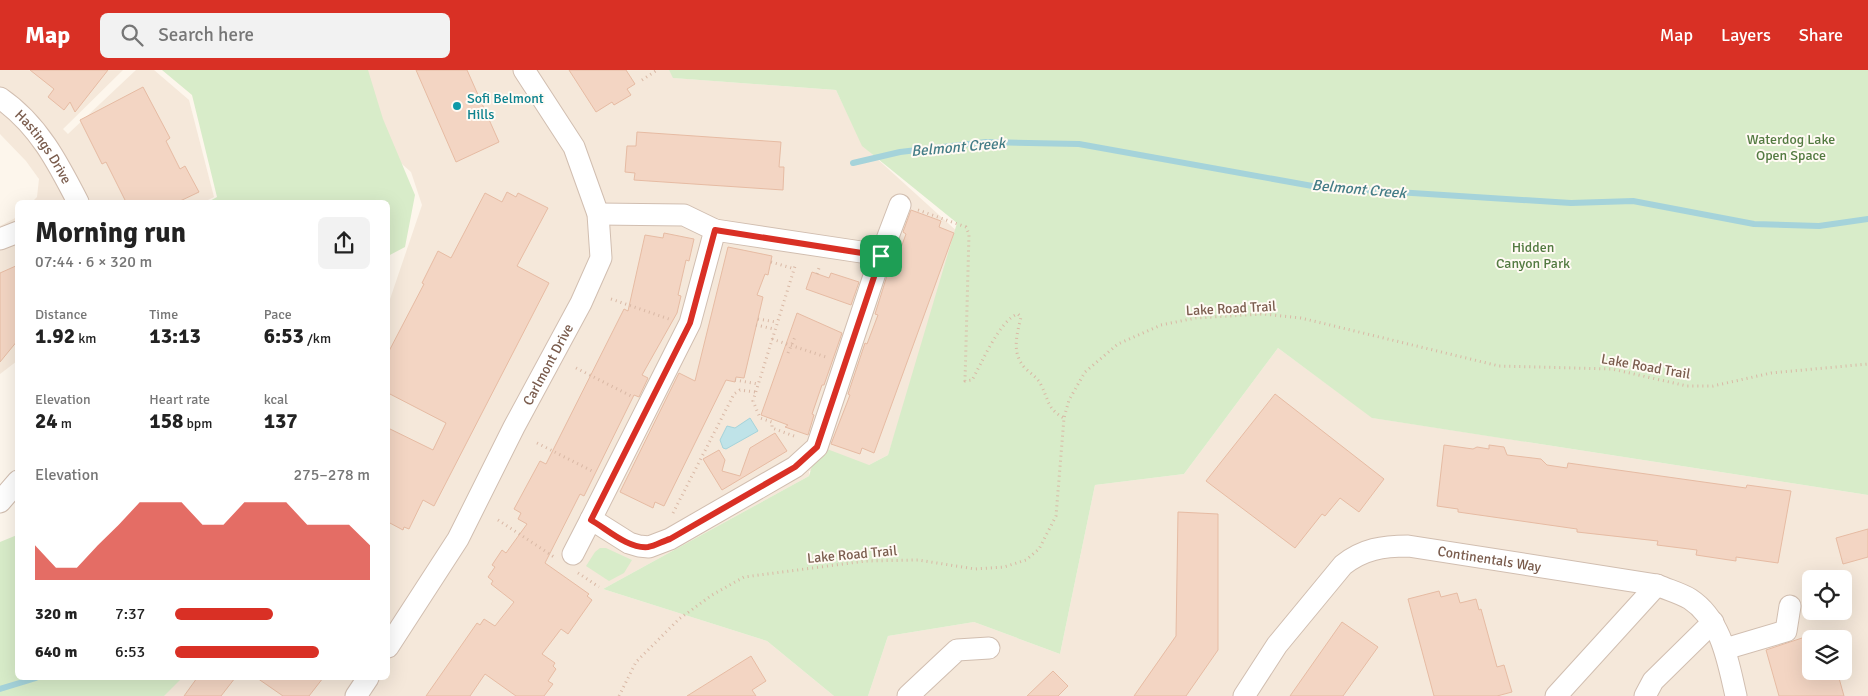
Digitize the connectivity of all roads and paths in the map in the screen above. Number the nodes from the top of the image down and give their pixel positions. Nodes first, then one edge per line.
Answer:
1 (524, 70) edge
2 (657, 70) edge
3 (642, 80) dead end
4 (0, 98) edge
5 (77, 200) edge
6 (900, 205) joint
7 (598, 214) junction
8 (715, 230) junction
9 (15, 233) edge
10 (0, 239) edge
11 (881, 256) junction
12 (797, 258) dead end
13 (771, 262) dead end
14 (794, 268) junction
15 (611, 299) dead end
16 (758, 319) dead end
17 (677, 322) dead end
18 (776, 322) junction
19 (756, 325) dead end
20 (774, 329) junction
21 (796, 337) dead end
22 (772, 339) junction
23 (792, 345) junction
24 (788, 353) dead end
25 (834, 360) dead end
26 (1868, 364) edge
27 (576, 368) dead end
28 (735, 380) dead end
29 (758, 384) junction
30 (756, 392) junction
31 (638, 400) dead end
32 (1064, 418) junction
33 (794, 436) dead end
34 (537, 443) dead end
35 (600, 475) dead end
36 (15, 484) edge
37 (0, 502) edge
38 (671, 517) dead end
39 (498, 520) dead end
40 (591, 520) junction
41 (570, 562) junction
42 (1657, 585) junction
43 (600, 587) dead end
44 (1790, 606) dead end
45 (1713, 622) junction
46 (390, 644) edge
47 (989, 648) dead end
48 (1725, 649) junction
49 (367, 680) edge
50 (356, 696) edge
51 (619, 696) edge
52 (908, 696) edge
53 (1244, 696) edge
54 (1556, 696) edge
55 (1645, 696) edge
56 (1736, 696) edge

1 - 7 street, Carlmont Drive
2 - 3 path
4 - 5 street, Hastings Drive
6 - 11 street
6 - 32 path
7 - 8 street
7 - 46 street, Carlmont Drive
8 - 11 street
8 - 40 street
9 - 10 street
11 - 40 street
12 - 14 path
13 - 14 path
14 - 18 path
15 - 17 path
16 - 18 path
18 - 20 path
19 - 20 path
20 - 22 path
21 - 23 path
22 - 23 path
22 - 29 path
23 - 24 path
23 - 25 path
26 - 32 path, Lake Road Trail
27 - 31 path
28 - 29 path
29 - 30 path
30 - 33 path
30 - 38 path
32 - 51 path, Lake Road Trail
34 - 35 path
36 - 37 street
39 - 41 path
40 - 41 street
41 - 43 path
42 - 45 street, Continentals Way
42 - 53 street, Continentals Way
42 - 54 street
44 - 48 street
45 - 48 street, Continentals Way
45 - 55 street
47 - 52 street
48 - 56 street, Continentals Way
49 - 50 street

